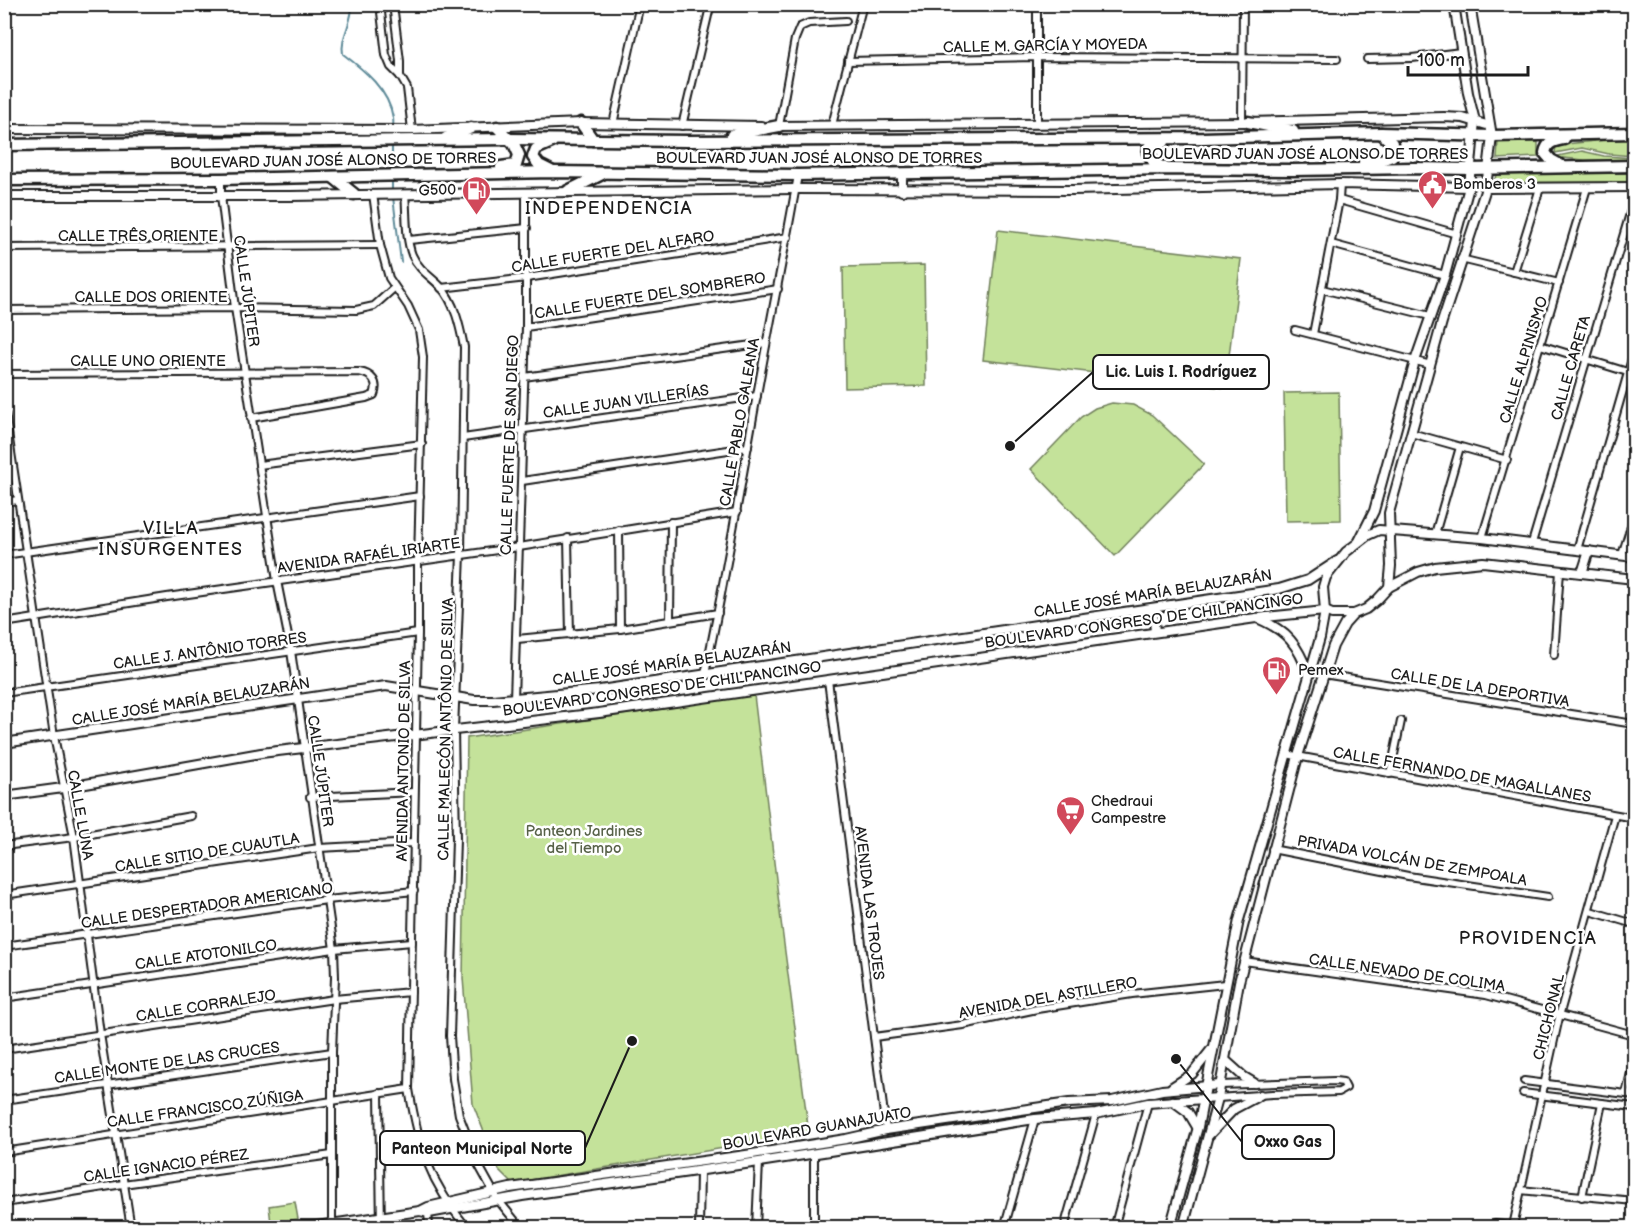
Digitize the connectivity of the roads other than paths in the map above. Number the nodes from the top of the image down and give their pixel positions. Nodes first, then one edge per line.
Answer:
1 (380, 4) edge
2 (393, 4) edge
3 (640, 4) edge
4 (880, 4) edge
5 (1037, 4) edge
6 (1243, 4) edge
7 (1454, 4) edge
8 (1470, 4) edge
9 (863, 5) edge
10 (710, 7) dead end
11 (846, 21) dead end
12 (1461, 52) junction
13 (1037, 57) junction
14 (1243, 57) junction
15 (1336, 59) dead end
16 (1367, 59) dead end
17 (848, 61) junction
18 (400, 76) junction
19 (1475, 121) junction
20 (1037, 122) junction
21 (1245, 122) junction
22 (581, 123) junction
23 (613, 124) junction
24 (832, 125) junction
25 (682, 126) junction
26 (778, 126) junction
27 (498, 127) junction
28 (471, 128) junction
29 (4, 129) edge
30 (412, 130) junction
31 (1491, 131) junction
32 (1381, 133) junction
33 (1629, 133) edge
34 (1311, 135) junction
35 (1475, 135) junction
36 (1203, 138) junction
37 (508, 139) junction
38 (567, 140) junction
39 (594, 140) junction
40 (437, 141) junction
41 (687, 141) junction
42 (4, 146) edge
43 (1563, 166) junction
44 (1635, 166) edge
45 (1171, 169) junction
46 (1472, 169) junction
47 (1489, 169) junction
48 (1292, 170) junction
49 (554, 172) junction
50 (604, 173) junction
51 (902, 173) junction
52 (463, 174) junction
53 (835, 174) junction
54 (798, 175) junction
55 (333, 177) junction
56 (221, 179) junction
57 (4, 180) edge
58 (1340, 184) junction
59 (1292, 185) junction
60 (1469, 187) junction
61 (1635, 187) edge
62 (1486, 188) junction
63 (1587, 188) junction
64 (795, 189) junction
65 (1539, 189) junction
66 (835, 190) junction
67 (568, 191) junction
68 (902, 191) junction
69 (526, 192) junction
70 (354, 194) junction
71 (377, 194) junction
72 (401, 194) junction
73 (4, 196) edge
74 (221, 196) junction
75 (1339, 200) junction
76 (1635, 200) edge
77 (527, 228) junction
78 (1457, 234) junction
79 (788, 237) junction
80 (409, 240) junction
81 (1331, 244) junction
82 (380, 245) junction
83 (4, 248) edge
84 (228, 248) junction
85 (1461, 259) junction
86 (1514, 272) junction
87 (1445, 275) junction
88 (527, 278) junction
89 (1559, 283) junction
90 (394, 288) junction
91 (441, 288) junction
92 (778, 289) junction
93 (1322, 290) junction
94 (235, 308) junction
95 (4, 310) edge
96 (1430, 316) junction
97 (526, 327) junction
98 (1295, 330) dead end
99 (1313, 334) junction
100 (766, 343) junction
101 (1540, 345) junction
102 (1635, 352) edge
103 (1586, 359) junction
104 (1415, 361) junction
105 (1431, 365) junction
106 (245, 373) junction
107 (1632, 373) edge
108 (4, 374) edge
109 (524, 377) junction
110 (757, 396) junction
111 (4, 406) edge
112 (251, 418) junction
113 (522, 429) junction
114 (1411, 433) junction
115 (463, 438) junction
116 (422, 444) junction
117 (748, 447) junction
118 (1460, 447) junction
119 (8, 450) edge
120 (1507, 460) junction
121 (259, 465) junction
122 (522, 481) junction
123 (420, 496) junction
124 (18, 500) junction
125 (4, 502) edge
126 (737, 512) junction
127 (267, 516) junction
128 (1635, 517) edge
129 (671, 522) junction
130 (620, 530) junction
131 (1388, 530) junction
132 (1435, 534) junction
133 (568, 538) junction
134 (1482, 538) junction
135 (1358, 542) junction
136 (1532, 543) junction
137 (519, 547) junction
138 (1576, 550) junction
139 (1590, 551) junction
140 (26, 552) junction
141 (4, 555) edge
142 (458, 555) junction
143 (1622, 555) junction
144 (1635, 557) edge
145 (421, 561) junction
146 (1337, 561) junction
147 (1560, 571) junction
148 (1582, 573) junction
149 (1635, 579) edge
150 (277, 581) junction
151 (1389, 587) junction
152 (1153, 609) junction
153 (1324, 610) junction
154 (718, 613) junction
155 (1354, 614) junction
156 (37, 618) junction
157 (1256, 618) junction
158 (670, 621) junction
159 (4, 623) edge
160 (620, 629) junction
161 (1155, 632) junction
162 (418, 633) junction
163 (570, 635) junction
164 (517, 639) junction
165 (291, 651) junction
166 (1554, 655) dead end
167 (705, 674) junction
168 (1323, 674) junction
169 (1309, 675) junction
170 (828, 680) junction
171 (47, 686) junction
172 (417, 690) junction
173 (4, 693) edge
174 (456, 697) junction
175 (297, 699) junction
176 (514, 699) junction
177 (1401, 721) dead end
178 (1635, 724) edge
179 (454, 730) junction
180 (54, 736) junction
181 (416, 736) junction
182 (4, 743) edge
183 (304, 748) junction
184 (1286, 754) junction
185 (1298, 756) junction
186 (1390, 774) junction
187 (63, 788) junction
188 (414, 792) junction
189 (4, 796) edge
190 (310, 797) junction
191 (1615, 815) junction
192 (191, 816) dead end
193 (1635, 818) edge
194 (74, 837) junction
195 (414, 843) junction
196 (4, 846) edge
197 (319, 848) junction
198 (1272, 849) junction
199 (79, 885) junction
200 (414, 891) junction
201 (4, 895) edge
202 (1548, 897) dead end
203 (327, 900) junction
204 (1590, 911) junction
205 (1635, 924) edge
206 (86, 936) junction
207 (412, 942) junction
208 (4, 946) edge
209 (334, 949) junction
210 (1244, 961) junction
211 (93, 984) junction
212 (1225, 984) junction
213 (411, 992) junction
214 (4, 998) edge
215 (334, 999) junction
216 (1560, 1013) junction
217 (100, 1034) junction
218 (1635, 1035) edge
219 (874, 1037) junction
220 (4, 1049) edge
221 (1212, 1049) junction
222 (332, 1052) junction
223 (1225, 1060) junction
224 (1635, 1060) edge
225 (1524, 1082) dead end
226 (109, 1083) junction
227 (1254, 1083) junction
228 (1544, 1084) junction
229 (1206, 1085) junction
230 (1220, 1085) junction
231 (409, 1089) junction
232 (1167, 1089) junction
233 (379, 1093) junction
234 (1523, 1093) dead end
235 (1626, 1094) junction
236 (1260, 1095) junction
237 (1635, 1095) edge
238 (1541, 1096) junction
239 (1204, 1098) junction
240 (1218, 1098) junction
241 (4, 1100) edge
242 (1172, 1101) junction
243 (334, 1102) junction
244 (1148, 1103) junction
245 (1602, 1103) junction
246 (1635, 1107) edge
247 (1096, 1114) junction
248 (1035, 1119) junction
249 (1198, 1127) junction
250 (886, 1130) junction
251 (116, 1135) junction
252 (1208, 1136) junction
253 (4, 1152) edge
254 (814, 1153) junction
255 (332, 1155) junction
256 (759, 1162) junction
257 (700, 1171) junction
258 (123, 1184) junction
259 (1520, 1190) junction
260 (490, 1192) junction
261 (1582, 1197) junction
262 (494, 1201) junction
263 (1635, 1201) edge
264 (4, 1203) edge
265 (452, 1205) junction
266 (426, 1210) junction
267 (381, 1216) junction
268 (1496, 1224) dead end
269 (332, 1225) edge
270 (1513, 1226) junction
271 (131, 1227) edge
272 (303, 1227) edge
273 (381, 1227) edge
274 (429, 1227) edge
275 (467, 1227) edge
276 (521, 1227) edge
277 (699, 1227) edge
278 (756, 1227) edge
279 (814, 1227) edge
280 (1004, 1227) edge
281 (1064, 1227) edge
282 (1114, 1227) edge
283 (1170, 1227) edge
284 (1183, 1227) edge
285 (1528, 1227) edge

1 - 18 street
2 - 18 street
3 - 23 street
4 - 9 street
5 - 13 street
6 - 14 street
7 - 12 street
8 - 31 street
9 - 17 street
10 - 25 street
11 - 26 street
12 - 16 street
12 - 19 street
13 - 14 street, CALLE M. GARCÍA Y MOYEDA
13 - 17 street, CALLE M. GARCÍA Y MOYEDA
13 - 20 street
14 - 15 street, CALLE M. GARCÍA Y MOYEDA
14 - 21 street
17 - 24 street
18 - 30 street
19 - 21 street
19 - 31 street
19 - 35 street
20 - 21 street
20 - 24 street
21 - 34 main road
22 - 23 street
22 - 27 street
22 - 39 main road
23 - 25 street
24 - 26 street
25 - 26 street
26 - 41 main road
27 - 28 street
27 - 37 main road
28 - 30 street
28 - 40 main road
29 - 30 street
31 - 33 main road, BOULEVARD JUAN JOSÉ ALONSO DE TORRES
31 - 35 main road, BOULEVARD JUAN JOSÉ ALONSO DE TORRES
31 - 47 street
32 - 34 main road, BOULEVARD JUAN JOSÉ ALONSO DE TORRES
32 - 35 main road, BOULEVARD JUAN JOSÉ ALONSO DE TORRES
32 - 48 main road
33 - 43 main road
34 - 36 main road, BOULEVARD JUAN JOSÉ ALONSO DE TORRES
35 - 46 street
36 - 41 main road, BOULEVARD JUAN JOSÉ ALONSO DE TORRES
36 - 45 main road
37 - 38 main road, BOULEVARD JUAN JOSÉ ALONSO DE TORRES
37 - 40 main road, BOULEVARD JUAN JOSÉ ALONSO DE TORRES
37 - 52 main road
38 - 39 main road, BOULEVARD JUAN JOSÉ ALONSO DE TORRES
38 - 49 main road
39 - 41 main road, BOULEVARD JUAN JOSÉ ALONSO DE TORRES
40 - 42 main road, BOULEVARD JUAN JOSÉ ALONSO DE TORRES
43 - 44 main road, BOULEVARD JUAN JOSÉ ALONSO DE TORRES
43 - 47 main road, BOULEVARD JUAN JOSÉ ALONSO DE TORRES
45 - 48 main road, BOULEVARD JUAN JOSÉ ALONSO DE TORRES
45 - 51 main road, BOULEVARD JUAN JOSÉ ALONSO DE TORRES
46 - 47 main road, BOULEVARD JUAN JOSÉ ALONSO DE TORRES
46 - 48 main road, BOULEVARD JUAN JOSÉ ALONSO DE TORRES
46 - 60 street
47 - 62 street
48 - 59 street
49 - 50 main road, BOULEVARD JUAN JOSÉ ALONSO DE TORRES
49 - 52 main road, BOULEVARD JUAN JOSÉ ALONSO DE TORRES
50 - 54 main road, BOULEVARD JUAN JOSÉ ALONSO DE TORRES
50 - 67 main road
51 - 53 main road, BOULEVARD JUAN JOSÉ ALONSO DE TORRES
51 - 68 street
52 - 55 main road, BOULEVARD JUAN JOSÉ ALONSO DE TORRES
53 - 54 main road, BOULEVARD JUAN JOSÉ ALONSO DE TORRES
53 - 66 street
54 - 64 street, CALLE PABLO GALEANA
55 - 56 main road, BOULEVARD JUAN JOSÉ ALONSO DE TORRES
55 - 70 main road
56 - 57 main road, BOULEVARD JUAN JOSÉ ALONSO DE TORRES
56 - 74 street, CALLE JÚPITER
58 - 59 street, BOULEVARD JUAN JOSÉ ALONSO DE TORRES
58 - 60 street, BOULEVARD JUAN JOSÉ ALONSO DE TORRES
58 - 75 street
59 - 68 street, BOULEVARD JUAN JOSÉ ALONSO DE TORRES
60 - 78 street
61 - 63 street
62 - 65 street
62 - 85 street
63 - 65 street
63 - 89 street, CALLE ALPINISMO
64 - 66 street, BOULEVARD JUAN JOSÉ ALONSO DE TORRES
64 - 67 street, BOULEVARD JUAN JOSÉ ALONSO DE TORRES
64 - 79 street, CALLE PABLO GALEANA
65 - 86 street
66 - 68 street, BOULEVARD JUAN JOSÉ ALONSO DE TORRES
67 - 69 street, BOULEVARD JUAN JOSÉ ALONSO DE TORRES
69 - 72 street, BOULEVARD JUAN JOSÉ ALONSO DE TORRES
69 - 77 street, CALLE FUERTE DE SAN DIEGO
70 - 71 street, BOULEVARD JUAN JOSÉ ALONSO DE TORRES
70 - 74 street, BOULEVARD JUAN JOSÉ ALONSO DE TORRES
71 - 72 street, BOULEVARD JUAN JOSÉ ALONSO DE TORRES
71 - 82 street, AVENIDA ANTONIO DE SILVA
72 - 80 street, CALLE MALECÓN ANTÔNIO DE SILVA
73 - 74 street, BOULEVARD JUAN JOSÉ ALONSO DE TORRES
74 - 84 street, CALLE JÚPITER
75 - 78 street
75 - 81 street
76 - 103 street, CALLE CARETA
77 - 80 street
77 - 88 street, CALLE FUERTE DE SAN DIEGO
78 - 87 street
79 - 88 street, CALLE FUERTE DEL ALFARO
79 - 92 street, CALLE PABLO GALEANA
80 - 91 street, CALLE MALECÓN ANTÔNIO DE SILVA
81 - 87 street
81 - 93 street
82 - 84 street, CALLE TRÊS ORIENTE
82 - 90 street, AVENIDA ANTONIO DE SILVA
83 - 84 street, CALLE TRÊS ORIENTE
84 - 94 street, CALLE JÚPITER
85 - 86 street
85 - 105 street
86 - 89 street
87 - 96 street
88 - 91 street, CALLE FUERTE DEL ALFARO
88 - 97 street, CALLE FUERTE DE SAN DIEGO
89 - 101 street, CALLE ALPINISMO
90 - 94 street, CALLE DOS ORIENTE
90 - 116 street, AVENIDA ANTONIO DE SILVA
91 - 115 street, CALLE MALECÓN ANTÔNIO DE SILVA
92 - 97 street, CALLE FUERTE DEL SOMBRERO
92 - 100 street, CALLE PABLO GALEANA
93 - 96 street
93 - 99 street
94 - 95 street, CALLE DOS ORIENTE
94 - 106 street, CALLE JÚPITER
96 - 104 street
97 - 109 street, CALLE FUERTE DE SAN DIEGO
98 - 99 street
99 - 104 street
100 - 109 street
100 - 110 street, CALLE PABLO GALEANA
101 - 103 street
101 - 120 street, CALLE ALPINISMO
102 - 107 street
103 - 107 street
103 - 136 street, CALLE CARETA
104 - 105 street
104 - 135 street
105 - 114 street
106 - 108 street, CALLE UNO ORIENTE
106 - 112 street, CALLE JÚPITER
106 - 112 street, CALLE UNO ORIENTE
107 - 138 street
109 - 113 street, CALLE FUERTE DE SAN DIEGO
110 - 113 street, CALLE JUAN VILLERÍAS
110 - 117 street, CALLE PABLO GALEANA
111 - 119 street, CALLE LUNA
112 - 121 street, CALLE JÚPITER
113 - 115 street, CALLE JUAN VILLERÍAS
113 - 122 street, CALLE FUERTE DE SAN DIEGO
114 - 118 street
114 - 131 street
115 - 142 street, CALLE MALECÓN ANTÔNIO DE SILVA
116 - 121 street
116 - 123 street, AVENIDA ANTONIO DE SILVA
117 - 122 street
117 - 126 street, CALLE PABLO GALEANA
118 - 120 street
118 - 132 street
119 - 124 street, CALLE LUNA
120 - 134 street, CALLE ALPINISMO
121 - 127 street, CALLE JÚPITER
122 - 137 street, CALLE FUERTE DE SAN DIEGO
123 - 127 street
123 - 145 street, AVENIDA ANTONIO DE SILVA
124 - 125 street
124 - 140 street, CALLE LUNA
126 - 129 street, AVENIDA RAFAÉL IRIARTE
126 - 154 street, CALLE PABLO GALEANA
127 - 140 street
127 - 150 street, CALLE JÚPITER
128 - 143 street
129 - 130 street, AVENIDA RAFAÉL IRIARTE
129 - 158 street
130 - 133 street, AVENIDA RAFAÉL IRIARTE
130 - 160 street
131 - 132 street
131 - 135 street
131 - 151 street
132 - 134 street
133 - 137 street, AVENIDA RAFAÉL IRIARTE
133 - 163 street
134 - 136 street
135 - 146 street
136 - 138 street
137 - 142 street, AVENIDA RAFAÉL IRIARTE
137 - 164 street, CALLE FUERTE DE SAN DIEGO
138 - 139 street
139 - 143 street
139 - 148 street
140 - 141 street
140 - 156 street, CALLE LUNA
142 - 145 street, AVENIDA RAFAÉL IRIARTE
142 - 174 street, CALLE MALECÓN ANTÔNIO DE SILVA
143 - 144 street
145 - 150 street, AVENIDA RAFAÉL IRIARTE
145 - 162 street, AVENIDA ANTONIO DE SILVA
146 - 152 street, CALLE JOSÉ MARÍA BELAUZARÁN
146 - 153 street
147 - 148 street
147 - 151 street
147 - 166 street
148 - 149 street
150 - 156 street, AVENIDA RAFAÉL IRIARTE
150 - 165 street, CALLE JÚPITER
151 - 155 street
152 - 161 street
152 - 167 street, CALLE JOSÉ MARÍA BELAUZARÁN
153 - 155 street, BOULEVARD CONGRESO DE CHILPANCINGO
153 - 157 street, BOULEVARD CONGRESO DE CHILPANCINGO
153 - 169 street
154 - 158 street
154 - 167 street, CALLE PABLO GALEANA
155 - 168 street
156 - 159 street, AVENIDA RAFAÉL IRIARTE
156 - 171 street, CALLE LUNA
157 - 161 street, BOULEVARD CONGRESO DE CHILPANCINGO
157 - 169 street
158 - 160 street
160 - 163 street
161 - 170 street, BOULEVARD CONGRESO DE CHILPANCINGO
162 - 165 street, CALLE J. ANTÔNIO TORRES
162 - 172 street, AVENIDA ANTONIO DE SILVA
163 - 164 street
164 - 176 street, CALLE FUERTE DE SAN DIEGO
165 - 171 street, CALLE J. ANTÔNIO TORRES
165 - 175 street, CALLE JÚPITER
167 - 176 street, CALLE JOSÉ MARÍA BELAUZARÁN
168 - 178 street, CALLE DE LA DEPORTIVA
168 - 185 street
169 - 184 street
170 - 179 street, BOULEVARD CONGRESO DE CHILPANCINGO
170 - 219 street, AVENIDA LAS TROJES
171 - 173 street, CALLE J. ANTÔNIO TORRES
171 - 180 street, CALLE LUNA
172 - 174 street, CALLE JOSÉ MARÍA BELAUZARÁN
172 - 175 street, CALLE JOSÉ MARÍA BELAUZARÁN
172 - 181 street, AVENIDA ANTONIO DE SILVA
174 - 176 street, CALLE JOSÉ MARÍA BELAUZARÁN
174 - 179 street, CALLE MALECÓN ANTÔNIO DE SILVA
175 - 180 street, CALLE JOSÉ MARÍA BELAUZARÁN
175 - 183 street, CALLE JÚPITER
177 - 186 street
179 - 181 street, BOULEVARD CONGRESO DE CHILPANCINGO
179 - 260 street, CALLE MALECÓN ANTÔNIO DE SILVA
180 - 182 street, CALLE JOSÉ MARÍA BELAUZARÁN
180 - 187 street, CALLE LUNA
181 - 183 street, BOULEVARD CONGRESO DE CHILPANCINGO
181 - 188 street, AVENIDA ANTONIO DE SILVA
183 - 187 street, BOULEVARD CONGRESO DE CHILPANCINGO
183 - 190 street, CALLE JÚPITER
184 - 185 street, CALLE FERNANDO DE MAGALLANES
184 - 212 street
185 - 186 street, CALLE FERNANDO DE MAGALLANES
185 - 198 street
186 - 191 street, CALLE FERNANDO DE MAGALLANES
187 - 189 street, BOULEVARD CONGRESO DE CHILPANCINGO
187 - 194 street, CALLE LUNA
188 - 190 street
188 - 195 street, AVENIDA ANTONIO DE SILVA
190 - 197 street, CALLE JÚPITER
191 - 193 street, CALLE FERNANDO DE MAGALLANES
191 - 204 street, CHICHONAL
192 - 194 street
194 - 196 street
194 - 199 street, CALLE LUNA
195 - 197 street, CALLE SITIO DE CUAUTLA
195 - 200 street, AVENIDA ANTONIO DE SILVA
197 - 199 street, CALLE SITIO DE CUAUTLA
197 - 203 street, CALLE JÚPITER
198 - 202 street, PRIVADA VOLCÁN DE ZEMPOALA
198 - 210 street
199 - 201 street, CALLE SITIO DE CUAUTLA
199 - 206 street, CALLE LUNA
200 - 203 street, CALLE DESPERTADOR AMERICANO
200 - 207 street, AVENIDA ANTONIO DE SILVA
203 - 206 street, CALLE DESPERTADOR AMERICANO
203 - 209 street, CALLE JÚPITER
204 - 205 street
204 - 216 street, CHICHONAL
206 - 208 street, CALLE DESPERTADOR AMERICANO
206 - 211 street, CALLE LUNA
207 - 209 street, CALLE ATOTONILCO
207 - 213 street, AVENIDA ANTONIO DE SILVA
209 - 211 street, CALLE ATOTONILCO
209 - 215 street, CALLE JÚPITER
210 - 216 street, CALLE NEVADO DE COLIMA
210 - 223 street
211 - 214 street, CALLE ATOTONILCO
211 - 217 street, CALLE LUNA
212 - 219 street, AVENIDA DEL ASTILLERO
212 - 221 street
213 - 215 street, CALLE CORRALEJO
213 - 231 street, AVENIDA ANTONIO DE SILVA
215 - 217 street, CALLE CORRALEJO
215 - 222 street, CALLE JÚPITER
216 - 218 street, CALLE NEVADO DE COLIMA
216 - 228 street, CHICHONAL
217 - 220 street, CALLE CORRALEJO
217 - 226 street, CALLE LUNA
219 - 250 street, AVENIDA LAS TROJES
221 - 229 street
221 - 232 street
222 - 226 street, CALLE MONTE DE LAS CRUCES
222 - 243 street, CALLE JÚPITER
223 - 227 street
223 - 230 street
224 - 235 street
225 - 228 street
226 - 241 street, CALLE MONTE DE LAS CRUCES
226 - 251 street, CALLE LUNA
227 - 230 street
227 - 236 street
228 - 235 street
228 - 238 street, CHICHONAL
229 - 230 street, BOULEVARD GUANAJUATO
229 - 232 street, BOULEVARD GUANAJUATO
229 - 239 street
230 - 240 street
231 - 233 street, CALLE FRANCISCO ZÚÑIGA
231 - 265 street, AVENIDA ANTONIO DE SILVA
232 - 250 street, BOULEVARD GUANAJUATO
233 - 243 street, CALLE FRANCISCO ZÚÑIGA
233 - 267 street
234 - 238 street
235 - 237 street
236 - 240 street
236 - 252 street
238 - 245 street
238 - 259 street, CHICHONAL
239 - 240 street, BOULEVARD GUANAJUATO
239 - 242 street, BOULEVARD GUANAJUATO
239 - 249 street
240 - 252 street
242 - 244 street, BOULEVARD GUANAJUATO
242 - 249 street
243 - 251 street, CALLE FRANCISCO ZÚÑIGA
243 - 255 street, CALLE JÚPITER
244 - 247 street, BOULEVARD GUANAJUATO
244 - 282 street
245 - 246 street
245 - 261 street
247 - 248 street, BOULEVARD GUANAJUATO
247 - 281 street
248 - 254 street, BOULEVARD GUANAJUATO
248 - 280 street
249 - 283 street
250 - 260 street, BOULEVARD GUANAJUATO
251 - 253 street, CALLE FRANCISCO ZÚÑIGA
251 - 258 street, CALLE LUNA
252 - 284 street
254 - 256 street, BOULEVARD GUANAJUATO
254 - 279 street
255 - 258 street, CALLE IGNACIO PÉREZ
255 - 269 street, CALLE JÚPITER
256 - 257 street, BOULEVARD GUANAJUATO
256 - 278 street
257 - 262 street, BOULEVARD GUANAJUATO
257 - 277 street
258 - 264 street, CALLE IGNACIO PÉREZ
258 - 271 street, CALLE LUNA
259 - 261 street
259 - 270 street, CHICHONAL
260 - 262 street, CALLE MALECÓN ANTÔNIO DE SILVA
260 - 265 street, BOULEVARD GUANAJUATO
261 - 263 street
262 - 265 street, BOULEVARD GUANAJUATO
262 - 276 street, CALLE MALECÓN ANTÔNIO DE SILVA
265 - 266 street, BOULEVARD GUANAJUATO
265 - 275 street, AVENIDA ANTONIO DE SILVA
266 - 267 street, BOULEVARD GUANAJUATO
266 - 274 street
267 - 269 street, BOULEVARD GUANAJUATO
267 - 273 street
268 - 270 street
269 - 272 street, BOULEVARD GUANAJUATO
270 - 285 street

